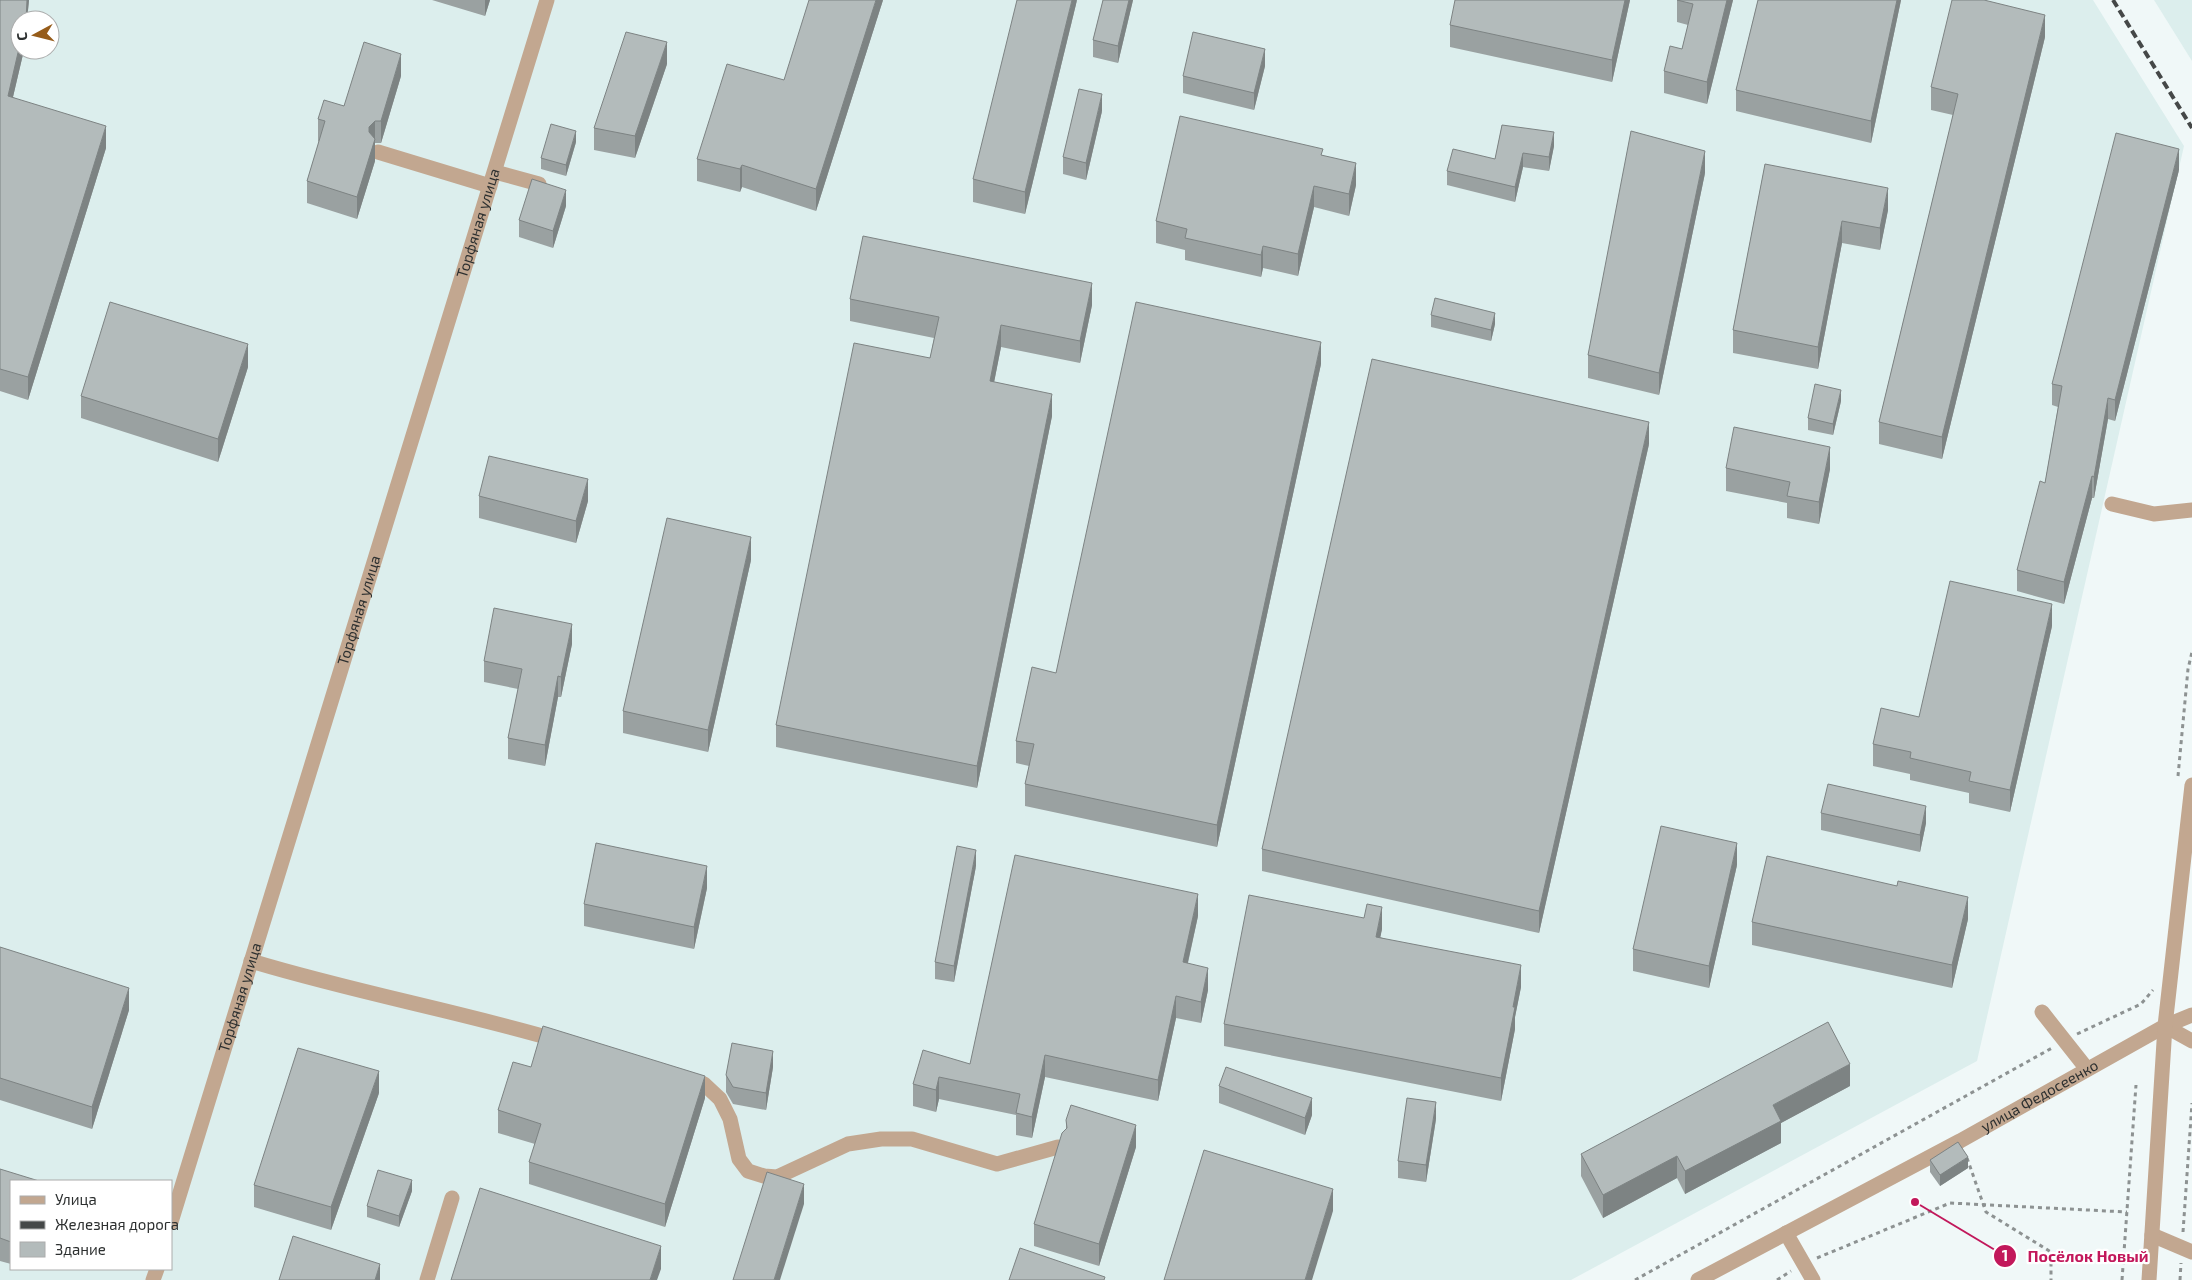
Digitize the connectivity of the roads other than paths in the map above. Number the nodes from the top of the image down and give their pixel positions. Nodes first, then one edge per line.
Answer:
1 (547, 0) edge
2 (378, 152) dead end
3 (492, 179) junction
4 (539, 184) edge
5 (2112, 504) dead end
6 (2192, 510) edge
7 (2185, 785) edge
8 (251, 961) junction
9 (2042, 1012) dead end
10 (2192, 1015) edge
11 (2166, 1026) junction
12 (2192, 1042) edge
13 (573, 1045) edge
14 (2087, 1070) junction
15 (676, 1076) edge
16 (1058, 1147) edge
17 (452, 1198) dead end
18 (172, 1219) edge
19 (1786, 1233) junction
20 (2152, 1235) junction
21 (2187, 1250) edge
22 (427, 1280) edge
23 (1698, 1280) edge
24 (1813, 1280) edge
25 (2149, 1280) edge

1 - 3 street, Торфяная улица
2 - 3 street
3 - 4 street
3 - 8 street, Торфяная улица
5 - 6 street
7 - 11 street
8 - 13 street
8 - 18 street, Торфяная улица
9 - 14 street
10 - 11 street, улица Федосеенко
11 - 12 street
11 - 14 street, улица Федосеенко
11 - 20 street
14 - 19 street, улица Федосеенко
15 - 16 street
17 - 22 street
19 - 23 street, улица Федосеенко
19 - 24 street
20 - 21 street
20 - 25 street

